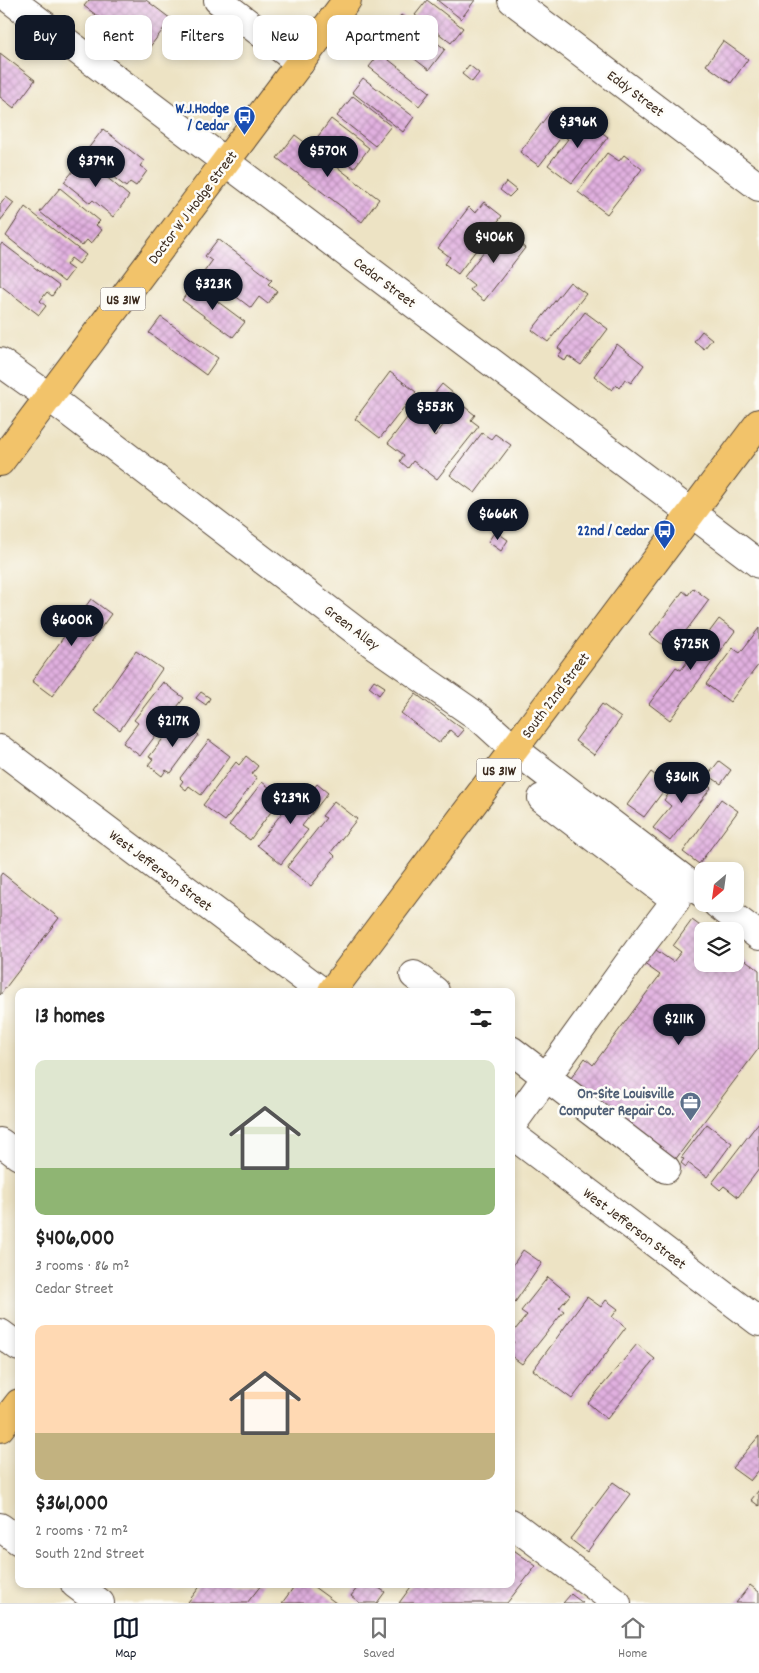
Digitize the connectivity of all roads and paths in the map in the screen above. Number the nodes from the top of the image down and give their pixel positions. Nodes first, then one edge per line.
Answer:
1 (11, 0) edge
2 (218, 0) edge
3 (347, 0) edge
4 (512, 0) edge
5 (300, 63) junction
6 (226, 162) junction
7 (759, 186) edge
8 (0, 362) edge
9 (49, 397) junction
10 (759, 423) edge
11 (0, 462) edge
12 (692, 513) junction
13 (759, 564) edge
14 (0, 748) edge
15 (514, 749) junction
16 (542, 798) dead end
17 (694, 887) edge
18 (728, 912) edge
19 (759, 936) edge
20 (317, 988) edge
21 (334, 988) edge
22 (515, 1053) edge
23 (546, 1077) junction
24 (515, 1120) edge
25 (515, 1137) edge
26 (0, 1142) edge
27 (15, 1153) edge
28 (666, 1169) dead end
29 (759, 1322) edge
30 (515, 1526) edge
31 (0, 1527) edge
32 (15, 1538) edge
33 (79, 1588) edge
34 (100, 1603) edge
35 (617, 1603) edge

1 - 6 street, Cedar Street
2 - 5 street
3 - 5 main road, Doctor W J Hodge Street / US 31W
4 - 7 street, Eddy Street
5 - 6 main road, Doctor W J Hodge Street / US 31W
6 - 9 main road, Doctor W J Hodge Street / US 31W
6 - 12 street, Cedar Street
8 - 9 street, Green Alley
9 - 11 main road, Doctor W J Hodge Street / US 31W
9 - 15 street, Green Alley
10 - 12 main road, South 22nd Street / US 31W
12 - 13 street, Cedar Street
12 - 15 main road, South 22nd Street / US 31W
14 - 20 street, West Jefferson Street
15 - 17 street, Green Alley
15 - 21 main road, South 22nd Street / US 31W
16 - 23 street
18 - 19 street
22 - 23 street
23 - 24 street
23 - 28 street
25 - 29 street, West Jefferson Street
26 - 27 street
30 - 35 street
31 - 32 street
33 - 34 street

